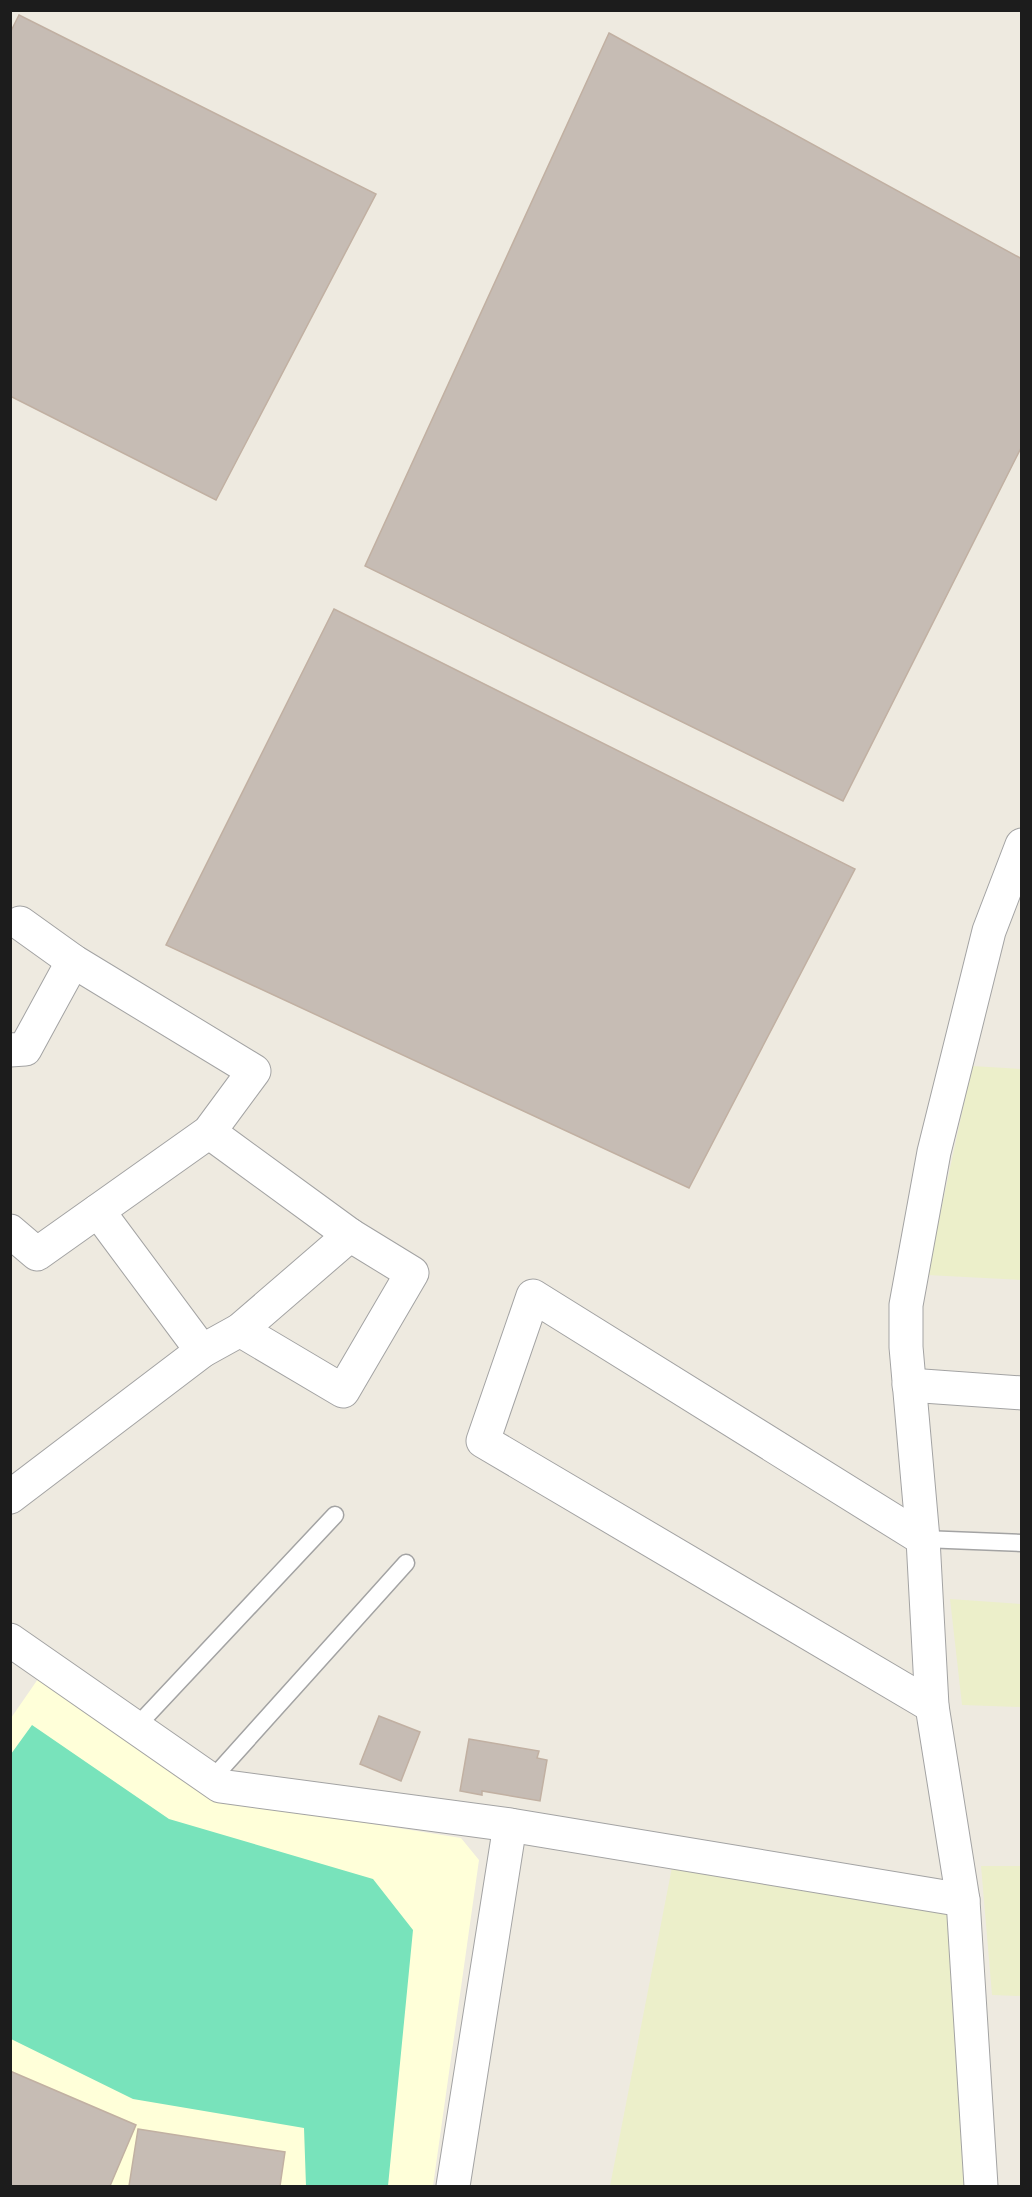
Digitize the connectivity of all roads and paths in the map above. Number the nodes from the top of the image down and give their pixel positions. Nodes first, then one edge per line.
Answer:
1 (1022, 845) edge
2 (20, 923) dead end
3 (73, 961) junction
4 (10, 1050) edge
5 (209, 1132) junction
6 (98, 1211) junction
7 (10, 1231) edge
8 (350, 1235) junction
9 (240, 1330) junction
10 (202, 1351) junction
11 (909, 1385) junction
12 (1022, 1393) edge
13 (10, 1497) edge
14 (335, 1515) dead end
15 (923, 1539) junction
16 (1022, 1543) edge
17 (406, 1563) dead end
18 (10, 1640) edge
19 (932, 1706) junction
20 (136, 1727) junction
21 (211, 1780) junction
22 (510, 1825) junction
23 (963, 1900) junction
24 (453, 2187) edge
25 (981, 2187) edge

1 - 11 street
2 - 3 street
3 - 4 street
3 - 5 street
5 - 6 street
5 - 8 street
6 - 7 street
6 - 10 street
8 - 9 street
8 - 9 street
9 - 10 street
10 - 13 street
11 - 12 street
11 - 15 street
14 - 20 lane
15 - 16 lane
15 - 19 street
15 - 19 street
17 - 21 lane
18 - 20 street
19 - 23 street
20 - 21 street
21 - 22 street
22 - 23 street
22 - 24 street
23 - 25 street

